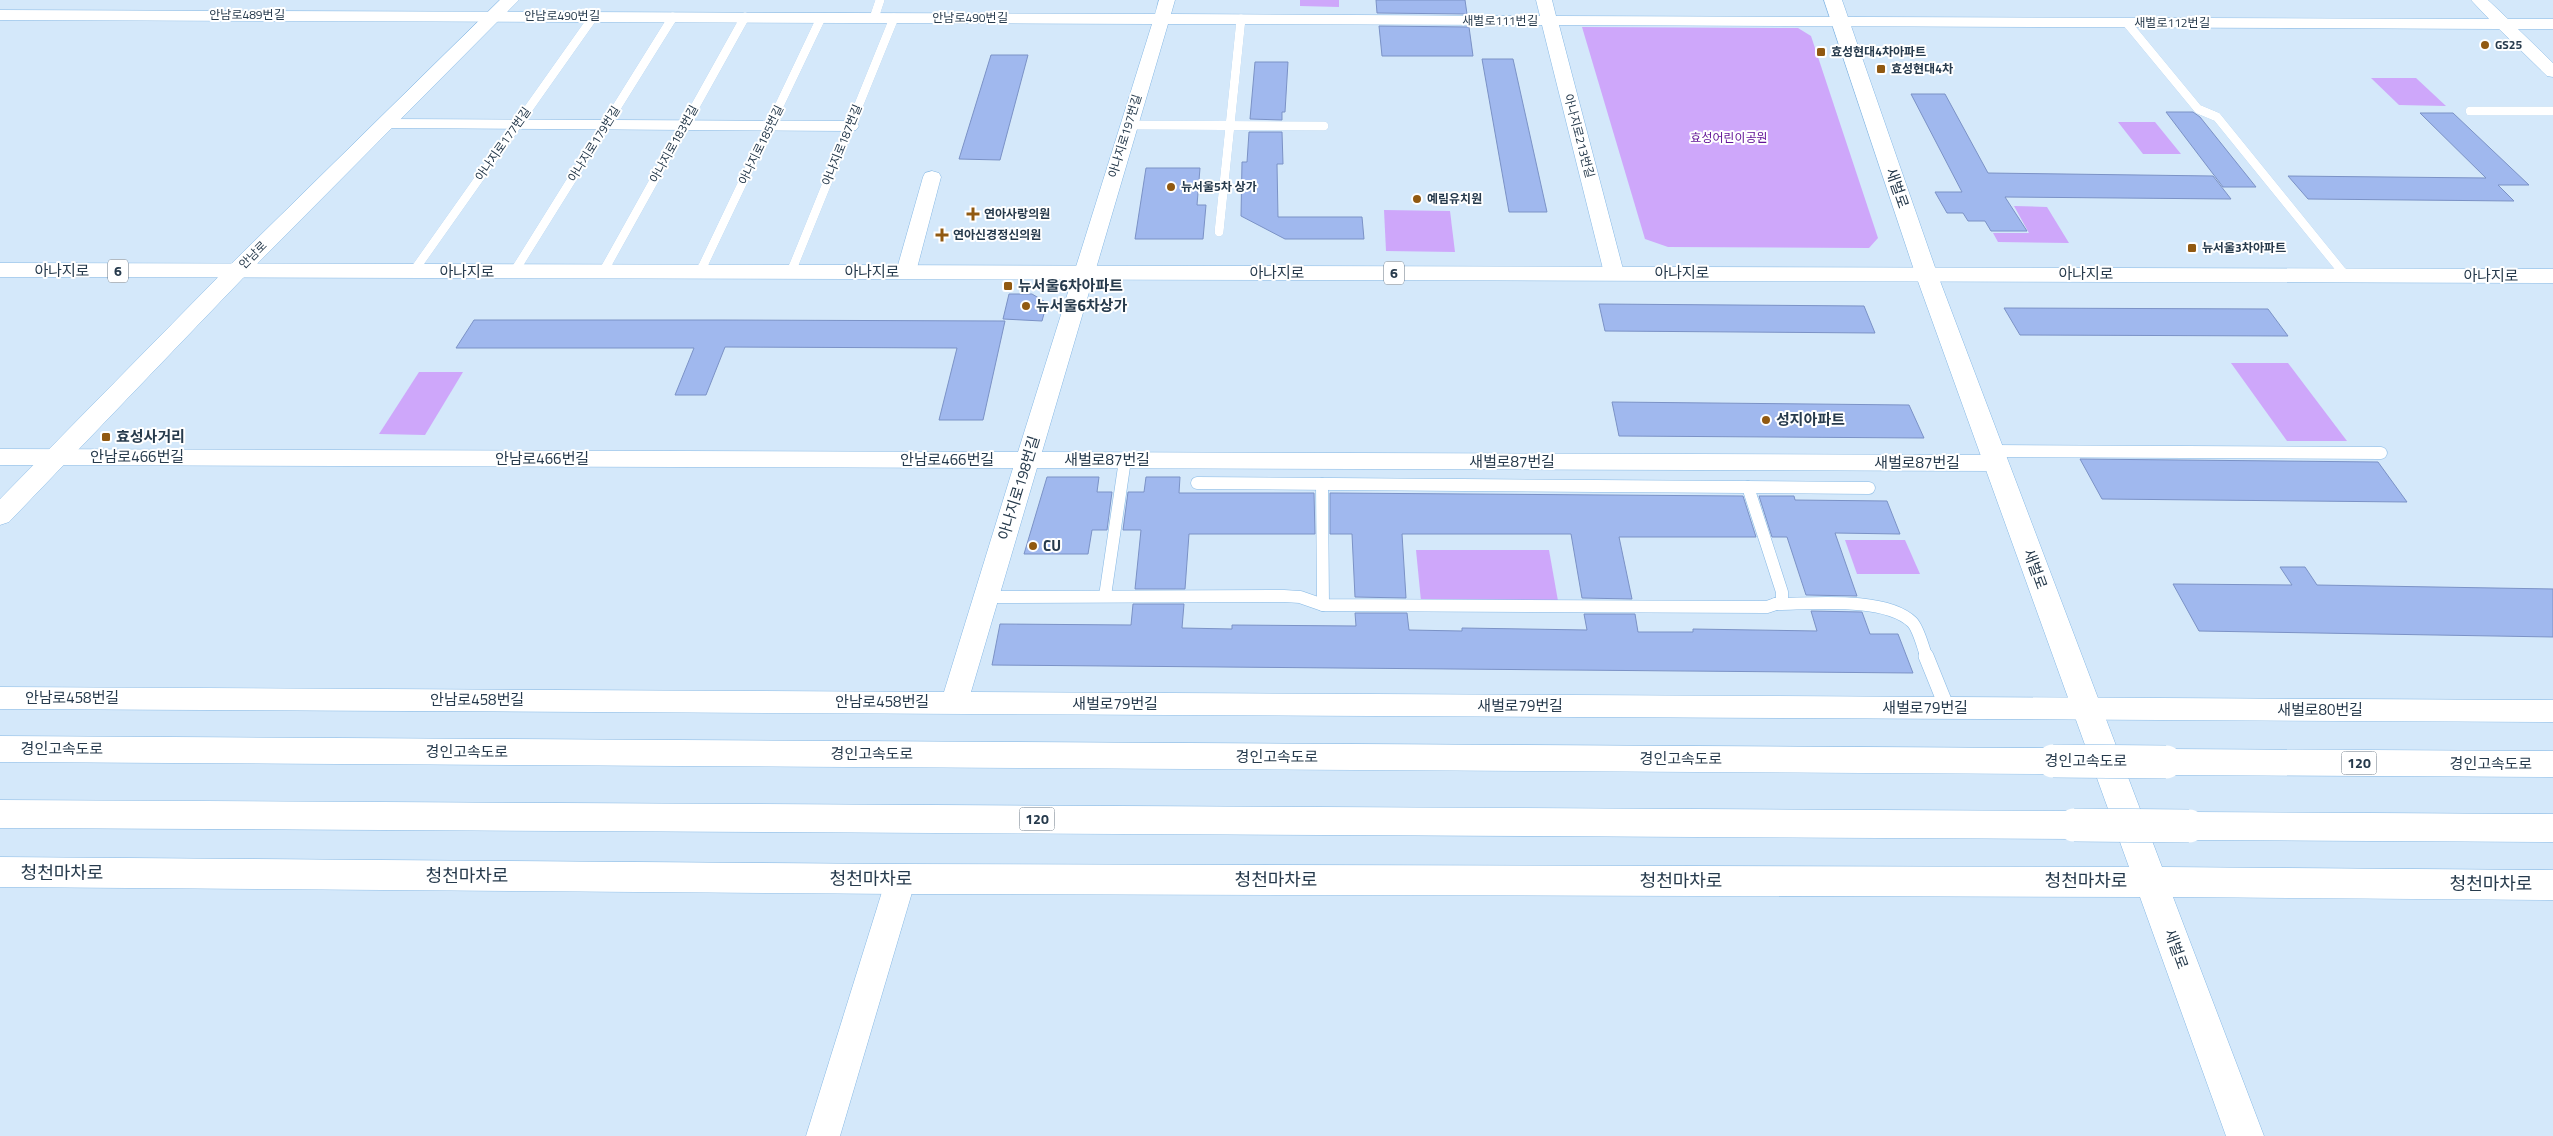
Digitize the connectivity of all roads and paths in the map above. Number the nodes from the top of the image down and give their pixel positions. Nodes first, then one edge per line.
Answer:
1 (60, 0) edge
2 (510, 0) edge
3 (788, 0) edge
4 (880, 0) edge
5 (1167, 0) edge
6 (1544, 0) edge
7 (2479, 0) edge
8 (1836, 11) edge
9 (0, 14) edge
10 (42, 15) junction
11 (494, 16) junction
12 (594, 16) junction
13 (673, 17) junction
14 (744, 17) junction
15 (779, 17) junction
16 (821, 18) junction
17 (874, 18) junction
18 (894, 18) junction
19 (1160, 19) junction
20 (1241, 20) junction
21 (1549, 21) junction
22 (2127, 23) junction
23 (2504, 24) junction
24 (2553, 24) edge
25 (2553, 72) edge
26 (2470, 111) dead end
27 (2553, 111) edge
28 (385, 124) junction
29 (517, 125) junction
30 (606, 125) junction
31 (1128, 125) junction
32 (684, 126) junction
33 (770, 126) junction
34 (850, 126) junction
35 (1230, 126) junction
36 (1324, 126) dead end
37 (932, 178) dead end
38 (1219, 232) dead end
39 (0, 270) edge
40 (236, 272) junction
41 (413, 272) junction
42 (514, 272) junction
43 (603, 272) junction
44 (700, 272) junction
45 (791, 272) junction
46 (906, 272) junction
47 (1084, 272) junction
48 (1614, 273) junction
49 (1926, 273) junction
50 (2345, 275) junction
51 (2553, 276) edge
52 (2381, 453) dead end
53 (0, 457) edge
54 (56, 457) junction
55 (1994, 457) junction
56 (1027, 460) junction
57 (1125, 460) junction
58 (1197, 483) dead end
59 (1322, 484) junction
60 (1748, 487) junction
61 (1869, 488) dead end
62 (0, 515) edge
63 (1105, 596) junction
64 (986, 597) junction
65 (1775, 604) junction
66 (1323, 605) junction
67 (0, 698) edge
68 (954, 703) junction
69 (1947, 708) junction
70 (2087, 709) junction
71 (2553, 711) edge
72 (0, 749) edge
73 (2553, 764) edge
74 (0, 814) edge
75 (2553, 828) edge
76 (0, 872) edge
77 (901, 879) junction
78 (2151, 882) junction
79 (2553, 885) edge
80 (823, 1136) edge
81 (2244, 1136) edge

1 - 10 street
2 - 11 main road, 안남로
3 - 15 street
4 - 17 lane
5 - 19 street, 아나지로197번길
6 - 21 street, 아나지로213번길
7 - 23 street
8 - 21 street, 새벌로111번길
8 - 22 street, 새벌로112번길
8 - 49 main road, 새벌로
9 - 10 street, 안남로489번길
10 - 11 street, 안남로489번길
11 - 12 street, 안남로490번길
11 - 28 main road, 안남로
12 - 13 street, 안남로490번길
12 - 29 lane, 아나지로177번길
13 - 14 street, 안남로490번길
13 - 30 lane, 아나지로179번길
14 - 15 street, 안남로490번길
14 - 32 lane, 아나지로183번길
15 - 16 street, 안남로490번길
16 - 17 street, 안남로490번길
16 - 33 lane, 아나지로185번길
17 - 18 street, 안남로490번길
18 - 19 street, 안남로490번길
18 - 34 lane, 아나지로187번길
19 - 20 street, 새벌로111번길
19 - 31 street, 아나지로197번길
20 - 21 street, 새벌로111번길
20 - 35 lane
21 - 48 street, 아나지로213번길
22 - 23 street, 새벌로112번길
22 - 50 lane
23 - 24 street, 새벌로112번길
23 - 25 street
26 - 27 lane
28 - 29 street
28 - 40 main road, 안남로
29 - 30 street
29 - 41 lane, 아나지로177번길
30 - 32 street
30 - 42 lane, 아나지로179번길
31 - 35 lane
31 - 47 street, 아나지로197번길
32 - 33 street
32 - 43 lane, 아나지로183번길
33 - 34 street
33 - 44 lane, 아나지로185번길
34 - 45 lane, 아나지로187번길
35 - 36 lane
35 - 38 lane
37 - 46 street
39 - 40 main road, 아나지로 / 6
40 - 41 main road, 아나지로 / 6
40 - 54 main road, 안남로
41 - 42 main road, 아나지로 / 6
42 - 43 main road, 아나지로 / 6
43 - 44 main road, 아나지로 / 6
44 - 45 main road, 아나지로 / 6
45 - 46 main road, 아나지로 / 6
46 - 47 main road, 아나지로 / 6
47 - 48 main road, 아나지로 / 6
47 - 56 street, 아나지로198번길
48 - 49 main road, 아나지로 / 6
49 - 50 main road, 아나지로 / 6
49 - 55 main road, 새벌로
50 - 51 main road, 아나지로 / 6
52 - 55 lane
53 - 54 street, 안남로466번길
54 - 56 street, 안남로466번길
54 - 62 main road, 안남로
55 - 57 street, 새벌로87번길
55 - 70 main road, 새벌로
56 - 57 street, 새벌로87번길
56 - 64 street, 아나지로198번길
57 - 63 lane
58 - 59 lane
59 - 60 lane
59 - 66 lane
60 - 61 lane
60 - 65 lane
63 - 64 lane
63 - 66 lane
64 - 68 street, 아나지로198번길
65 - 66 lane
65 - 69 lane
67 - 68 street, 안남로458번길
68 - 69 street, 새벌로79번길
69 - 70 street, 새벌로79번길
70 - 71 street, 새벌로80번길
70 - 78 main road, 새벌로
72 - 73 main road, 경인고속도로 / 120, bridge
74 - 75 main road, 120, bridge
76 - 77 main road, 청천마차로
77 - 78 main road, 청천마차로
77 - 80 street
78 - 79 main road, 청천마차로
78 - 81 main road, 새벌로

